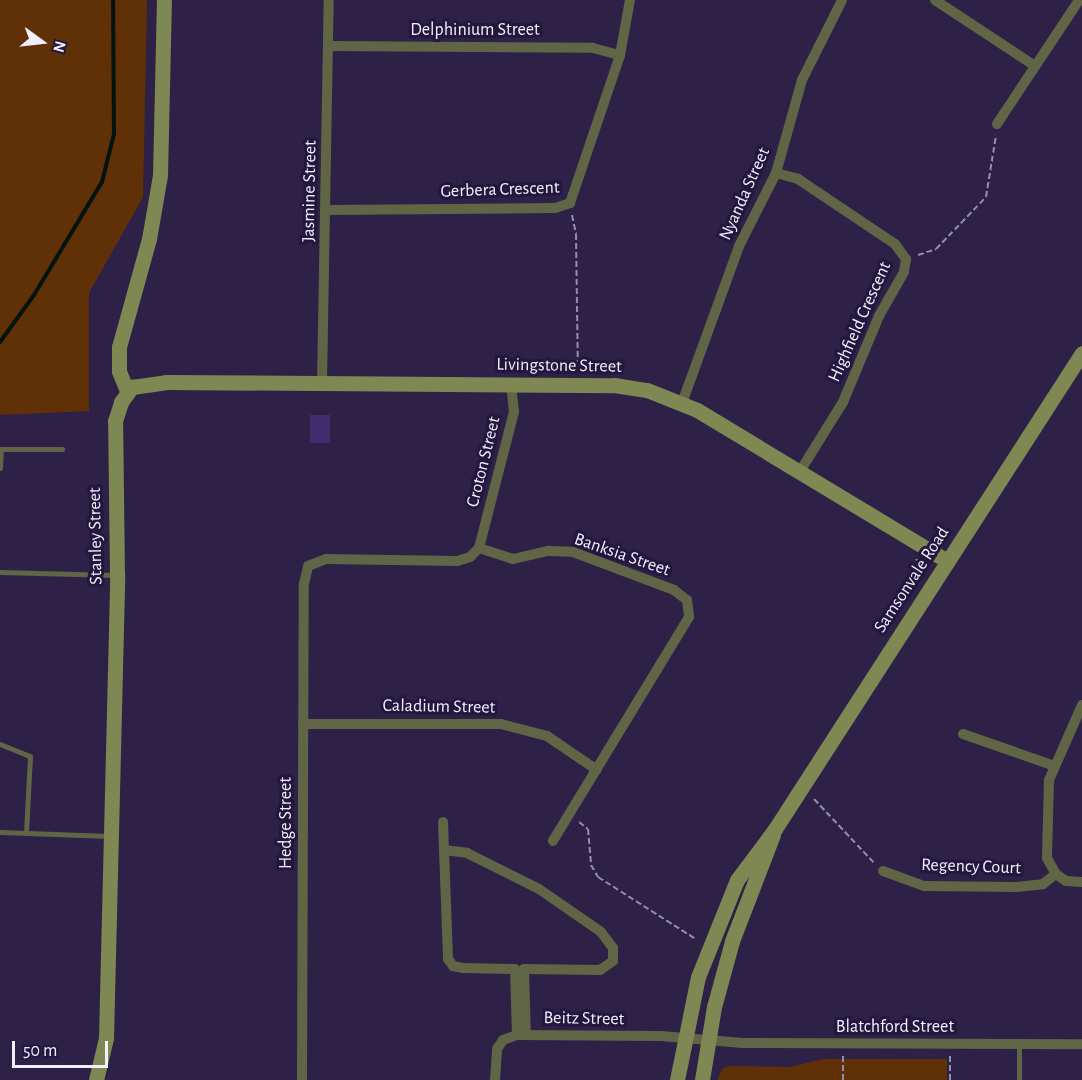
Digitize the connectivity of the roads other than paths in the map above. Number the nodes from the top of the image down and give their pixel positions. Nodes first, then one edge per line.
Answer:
1 (164, 0) edge
2 (329, 0) edge
3 (630, 0) edge
4 (842, 0) edge
5 (935, 0) edge
6 (1079, 0) edge
7 (328, 46) junction
8 (620, 55) junction
9 (1035, 66) junction
10 (997, 124) road end
11 (776, 172) junction
12 (327, 210) junction
13 (1082, 353) edge
14 (322, 383) junction
15 (511, 384) junction
16 (127, 391) junction
17 (682, 403) junction
18 (62, 449) dead end
19 (0, 468) edge
20 (799, 473) junction
21 (479, 548) junction
22 (947, 561) junction
23 (0, 572) edge
24 (117, 575) junction
25 (1082, 705) edge
26 (303, 724) junction
27 (963, 734) dead end
28 (0, 744) edge
29 (1053, 765) junction
30 (597, 770) junction
31 (443, 822) dead end
32 (775, 829) junction
33 (0, 832) edge
34 (26, 833) junction
35 (110, 836) junction
36 (553, 841) dead end
37 (444, 850) junction
38 (883, 871) road end
39 (1056, 874) junction
40 (1082, 882) edge
41 (521, 1035) junction
42 (683, 1038) junction
43 (708, 1041) junction
44 (1019, 1044) junction
45 (1082, 1044) edge
46 (96, 1080) edge
47 (302, 1080) edge
48 (495, 1080) edge
49 (677, 1080) edge
50 (702, 1080) edge
51 (1019, 1080) edge

1 - 16 street
2 - 7 street, Jasmine Street
3 - 8 street, Gerbera Crescent
4 - 11 street, Nyanda Street
5 - 9 street
6 - 9 street
7 - 8 street, Delphinium Street
7 - 12 street, Jasmine Street
8 - 12 street, Gerbera Crescent
9 - 10 street
11 - 17 street, Nyanda Street
11 - 20 street, Highfield Crescent
12 - 14 street, Jasmine Street
13 - 22 street, Samsonvale Road
14 - 15 street, Livingstone Street
14 - 16 street, Livingstone Street
15 - 17 street, Livingstone Street
15 - 21 street, Croton Street
16 - 24 street, Stanley Street
17 - 20 street, Livingstone Street
18 - 19 lane
20 - 22 street, Livingstone Street
21 - 26 street, Hedge Street
21 - 30 street, Banksia Street
22 - 32 street, Samsonvale Road
23 - 24 lane
24 - 35 street, Stanley Street
25 - 29 street
26 - 30 street, Caladium Street
26 - 47 street, Hedge Street
27 - 29 street
28 - 34 lane
29 - 39 street
30 - 36 street, Banksia Street
31 - 37 street
32 - 42 street, Samsonvale Road
32 - 43 street, Samsonvale Road
33 - 34 lane
34 - 35 lane
35 - 46 street, Stanley Street
37 - 41 street
37 - 41 street
38 - 39 street, Regency Court
39 - 40 street
41 - 42 street, Beitz Street
41 - 48 street
42 - 43 street, Beitz Street
42 - 49 street, Samsonvale Road
43 - 44 street, Blatchford Street
43 - 50 street, Samsonvale Road
44 - 45 street, Blatchford Street
44 - 51 lane

